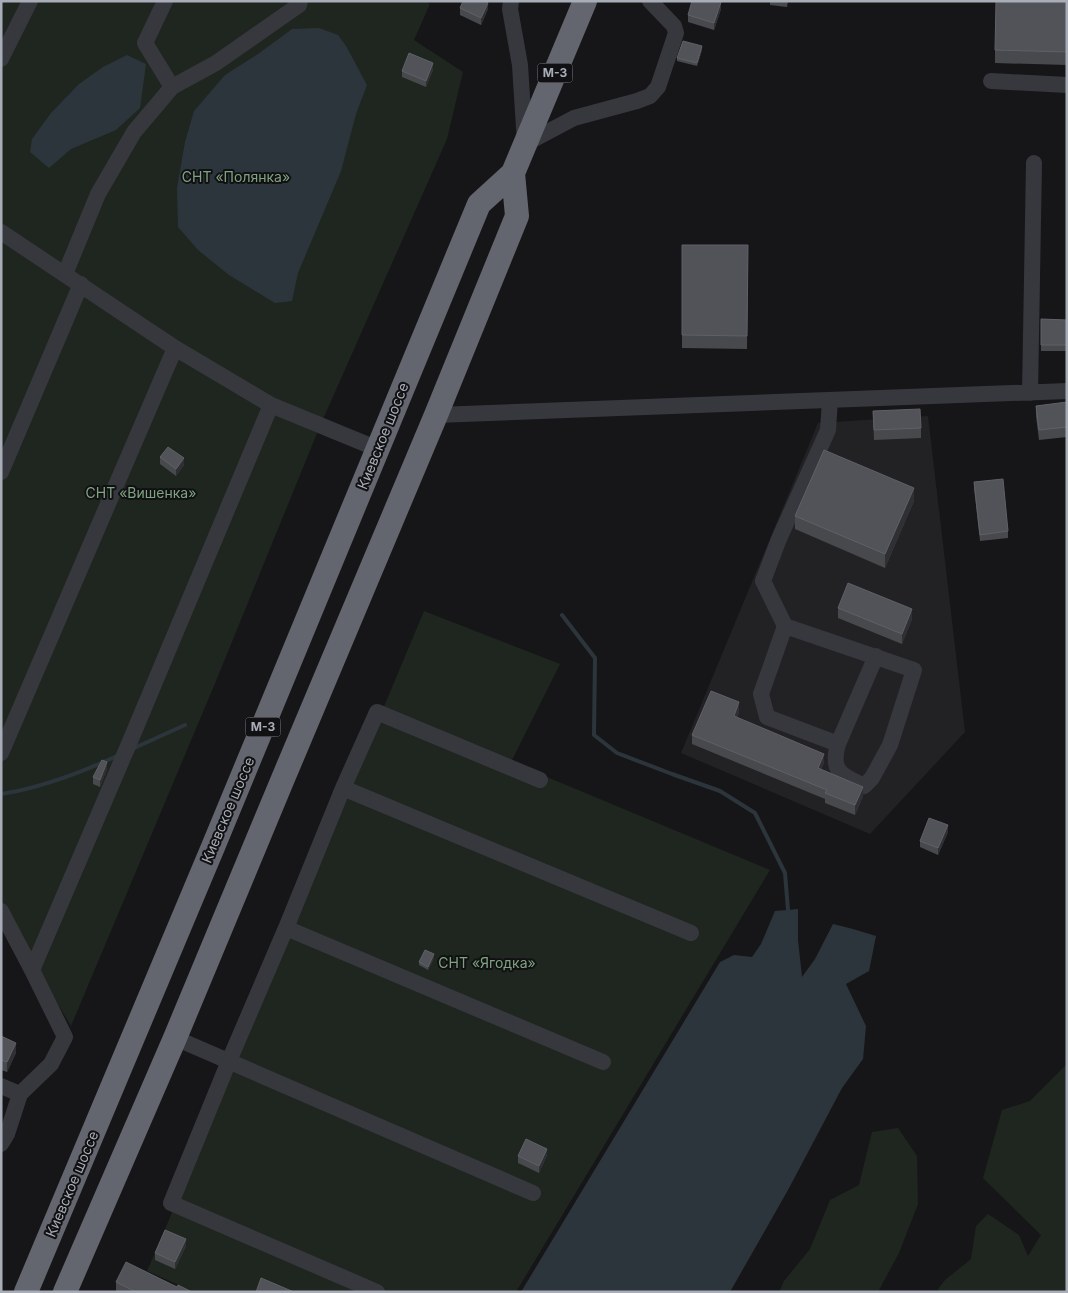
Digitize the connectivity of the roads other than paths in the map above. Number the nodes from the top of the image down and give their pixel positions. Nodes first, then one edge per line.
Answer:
1 (30, 1) edge
2 (164, 1) edge
3 (300, 1) edge
4 (512, 1) edge
5 (585, 1) edge
6 (650, 1) edge
7 (1, 59) edge
8 (991, 81) dead end
9 (1067, 85) edge
10 (172, 87) junction
11 (525, 144) junction
12 (1034, 163) dead end
13 (513, 173) junction
14 (1, 232) edge
15 (65, 274) junction
16 (81, 284) junction
17 (175, 348) junction
18 (1067, 391) edge
19 (1030, 392) junction
20 (830, 400) junction
21 (271, 405) junction
22 (436, 415) junction
23 (378, 449) junction
24 (1, 472) edge
25 (785, 626) junction
26 (876, 656) junction
27 (838, 744) junction
28 (1, 753) edge
29 (540, 780) dead end
30 (343, 788) junction
31 (1, 911) edge
32 (286, 928) junction
33 (691, 933) dead end
34 (32, 970) junction
35 (175, 1038) junction
36 (229, 1062) junction
37 (603, 1062) dead end
38 (1, 1086) edge
39 (20, 1094) junction
40 (1, 1144) edge
41 (533, 1193) dead end
42 (26, 1292) edge
43 (65, 1292) edge
44 (377, 1292) edge

1 - 7 street
2 - 10 street
3 - 10 street
4 - 11 street
5 - 11 highway, Киевское шоссе / М-3
6 - 11 street
8 - 9 street
10 - 15 street
11 - 13 highway, Киевское шоссе / М-3
12 - 19 street
13 - 22 highway, Киевское шоссе / М-3
13 - 23 highway, Киевское шоссе / М-3
14 - 15 street
15 - 16 street
16 - 17 street
16 - 24 street
17 - 21 street
17 - 28 street
18 - 19 street
19 - 20 street
20 - 22 street
20 - 25 street
21 - 23 street
21 - 34 street
22 - 35 highway, Киевское шоссе / М-3
23 - 42 highway, Киевское шоссе / М-3
25 - 26 street
25 - 27 street
26 - 27 street
26 - 27 street
29 - 30 street
30 - 32 street
30 - 33 street
31 - 34 street
32 - 36 street
32 - 37 street
34 - 39 street
35 - 36 street
35 - 43 highway, Киевское шоссе / М-3
36 - 41 street
36 - 44 street
38 - 39 street
39 - 40 street

